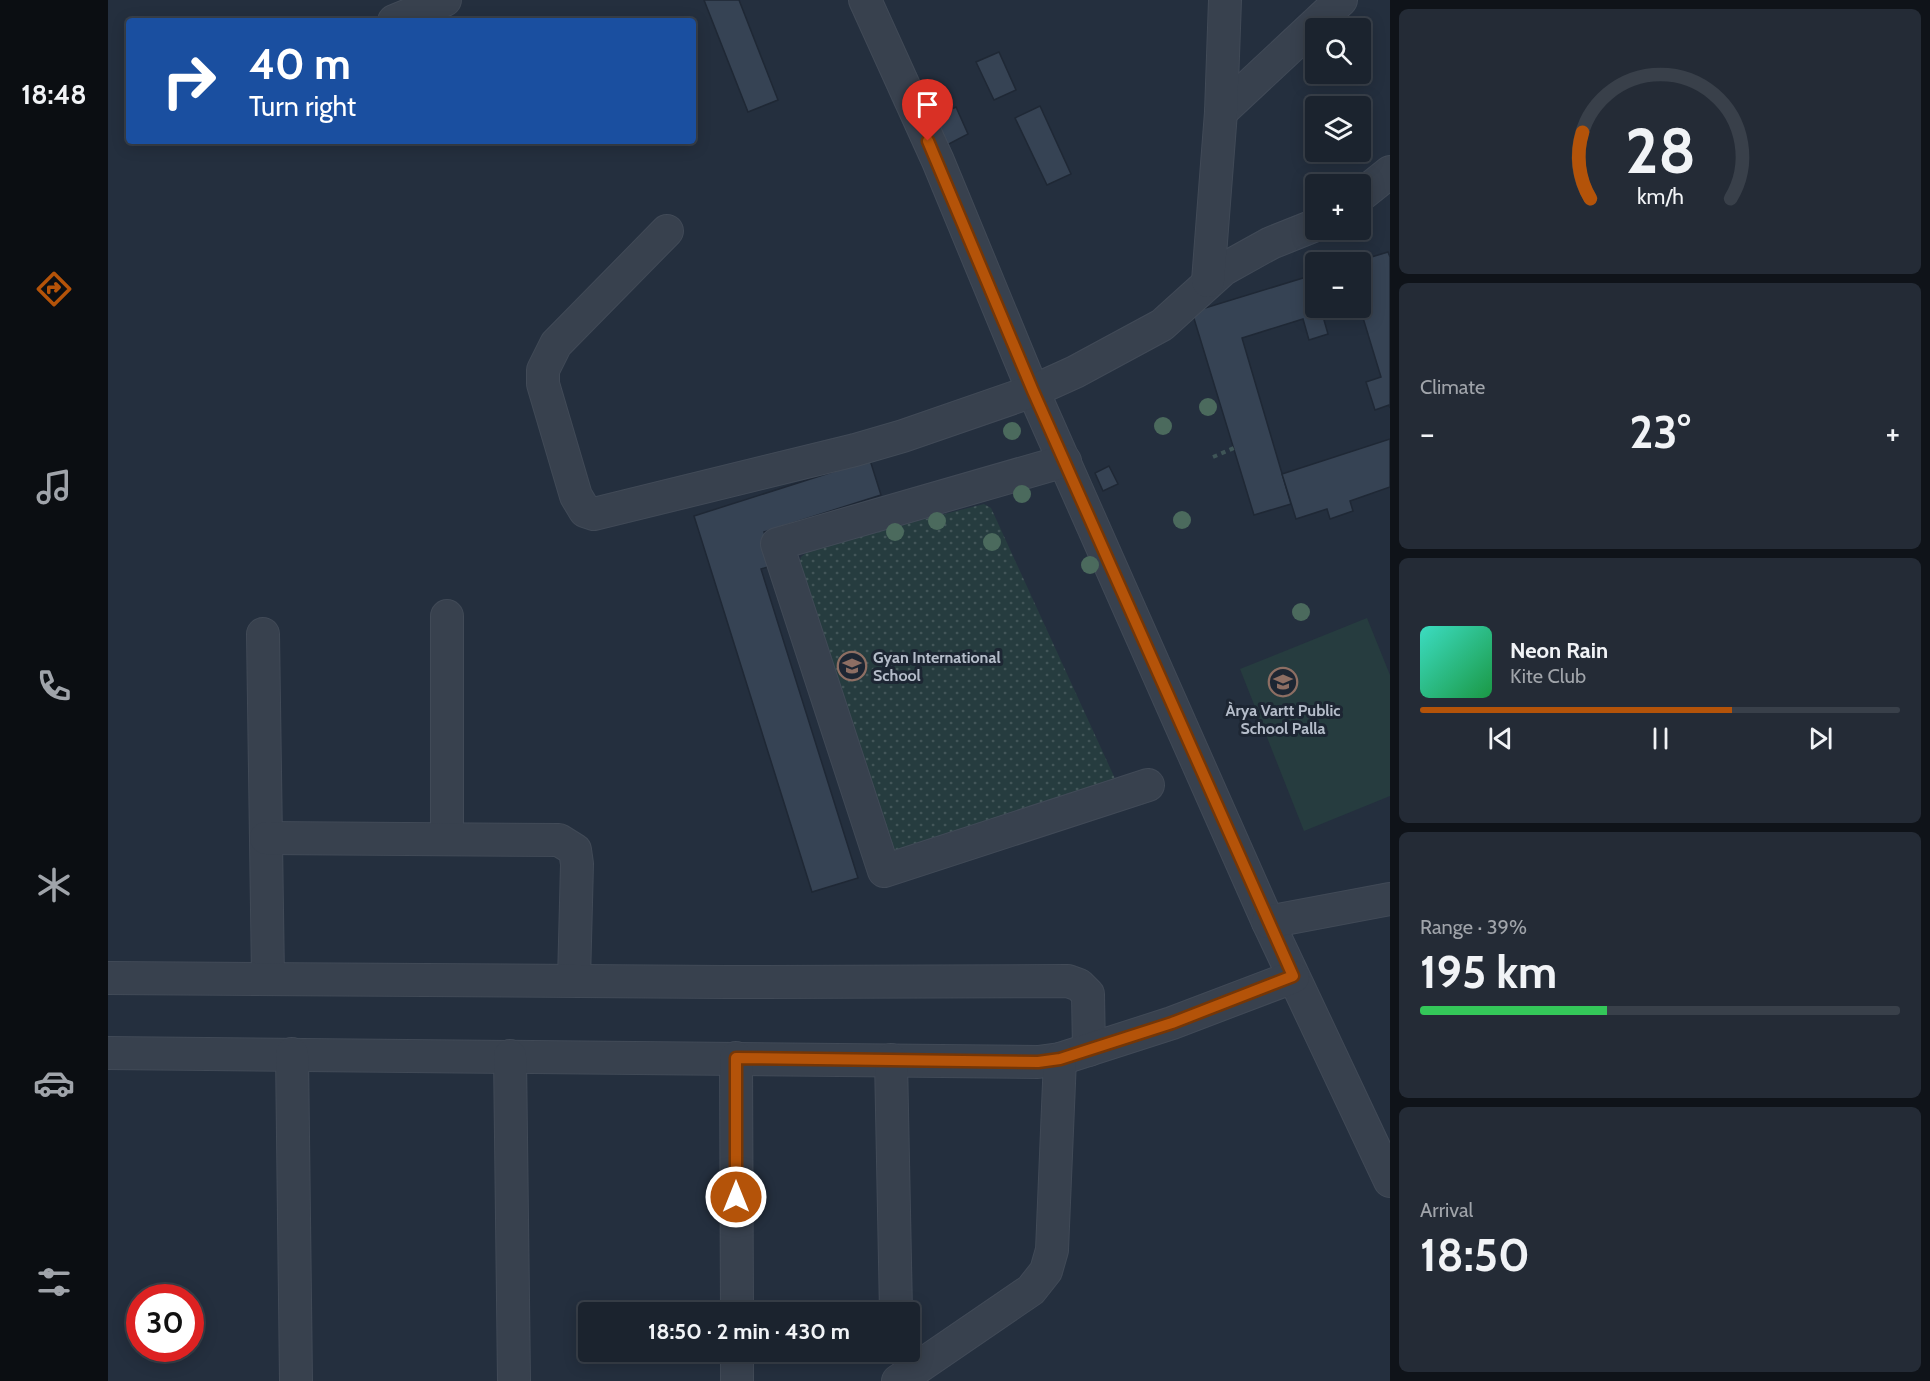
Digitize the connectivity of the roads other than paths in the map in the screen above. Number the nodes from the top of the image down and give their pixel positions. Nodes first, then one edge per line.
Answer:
1 (445, 0) edge
2 (865, 0) edge
3 (1225, 0) edge
4 (1341, 0) edge
5 (401, 18) edge
6 (1221, 112) junction
7 (1390, 172) edge
8 (1371, 187) edge
9 (1390, 200) edge
10 (1371, 206) edge
11 (1305, 229) edge
12 (667, 231) dead end
13 (1208, 281) junction
14 (1033, 391) junction
15 (1065, 461) junction
16 (447, 616) dead end
17 (263, 634) dead end
18 (1148, 785) dead end
19 (267, 838) junction
20 (447, 838) junction
21 (1390, 899) edge
22 (1268, 922) junction
23 (1293, 976) junction
24 (108, 978) edge
25 (268, 978) junction
26 (574, 980) junction
27 (108, 1053) edge
28 (292, 1054) junction
29 (1074, 1054) junction
30 (510, 1056) junction
31 (736, 1058) junction
32 (891, 1060) junction
33 (1390, 1181) edge
34 (737, 1302) edge
35 (896, 1302) edge
36 (737, 1362) edge
37 (897, 1362) edge
38 (296, 1381) edge
39 (514, 1381) edge
40 (737, 1381) edge
41 (898, 1381) edge

1 - 5 street
2 - 14 street
3 - 6 street
4 - 6 street
6 - 13 street
7 - 8 street
9 - 10 street
11 - 13 street
12 - 14 street
13 - 14 street
14 - 15 street
15 - 18 street
15 - 22 street
16 - 20 street
17 - 19 street
19 - 20 street
19 - 25 street
20 - 26 street
21 - 22 street
22 - 23 street
23 - 29 street
23 - 33 street
24 - 25 street
25 - 26 street
26 - 29 street
27 - 28 street
28 - 30 street
28 - 38 street
29 - 32 street
29 - 41 street
30 - 31 street
30 - 39 street
31 - 32 street
31 - 34 street
32 - 35 street
36 - 40 street
37 - 41 street

